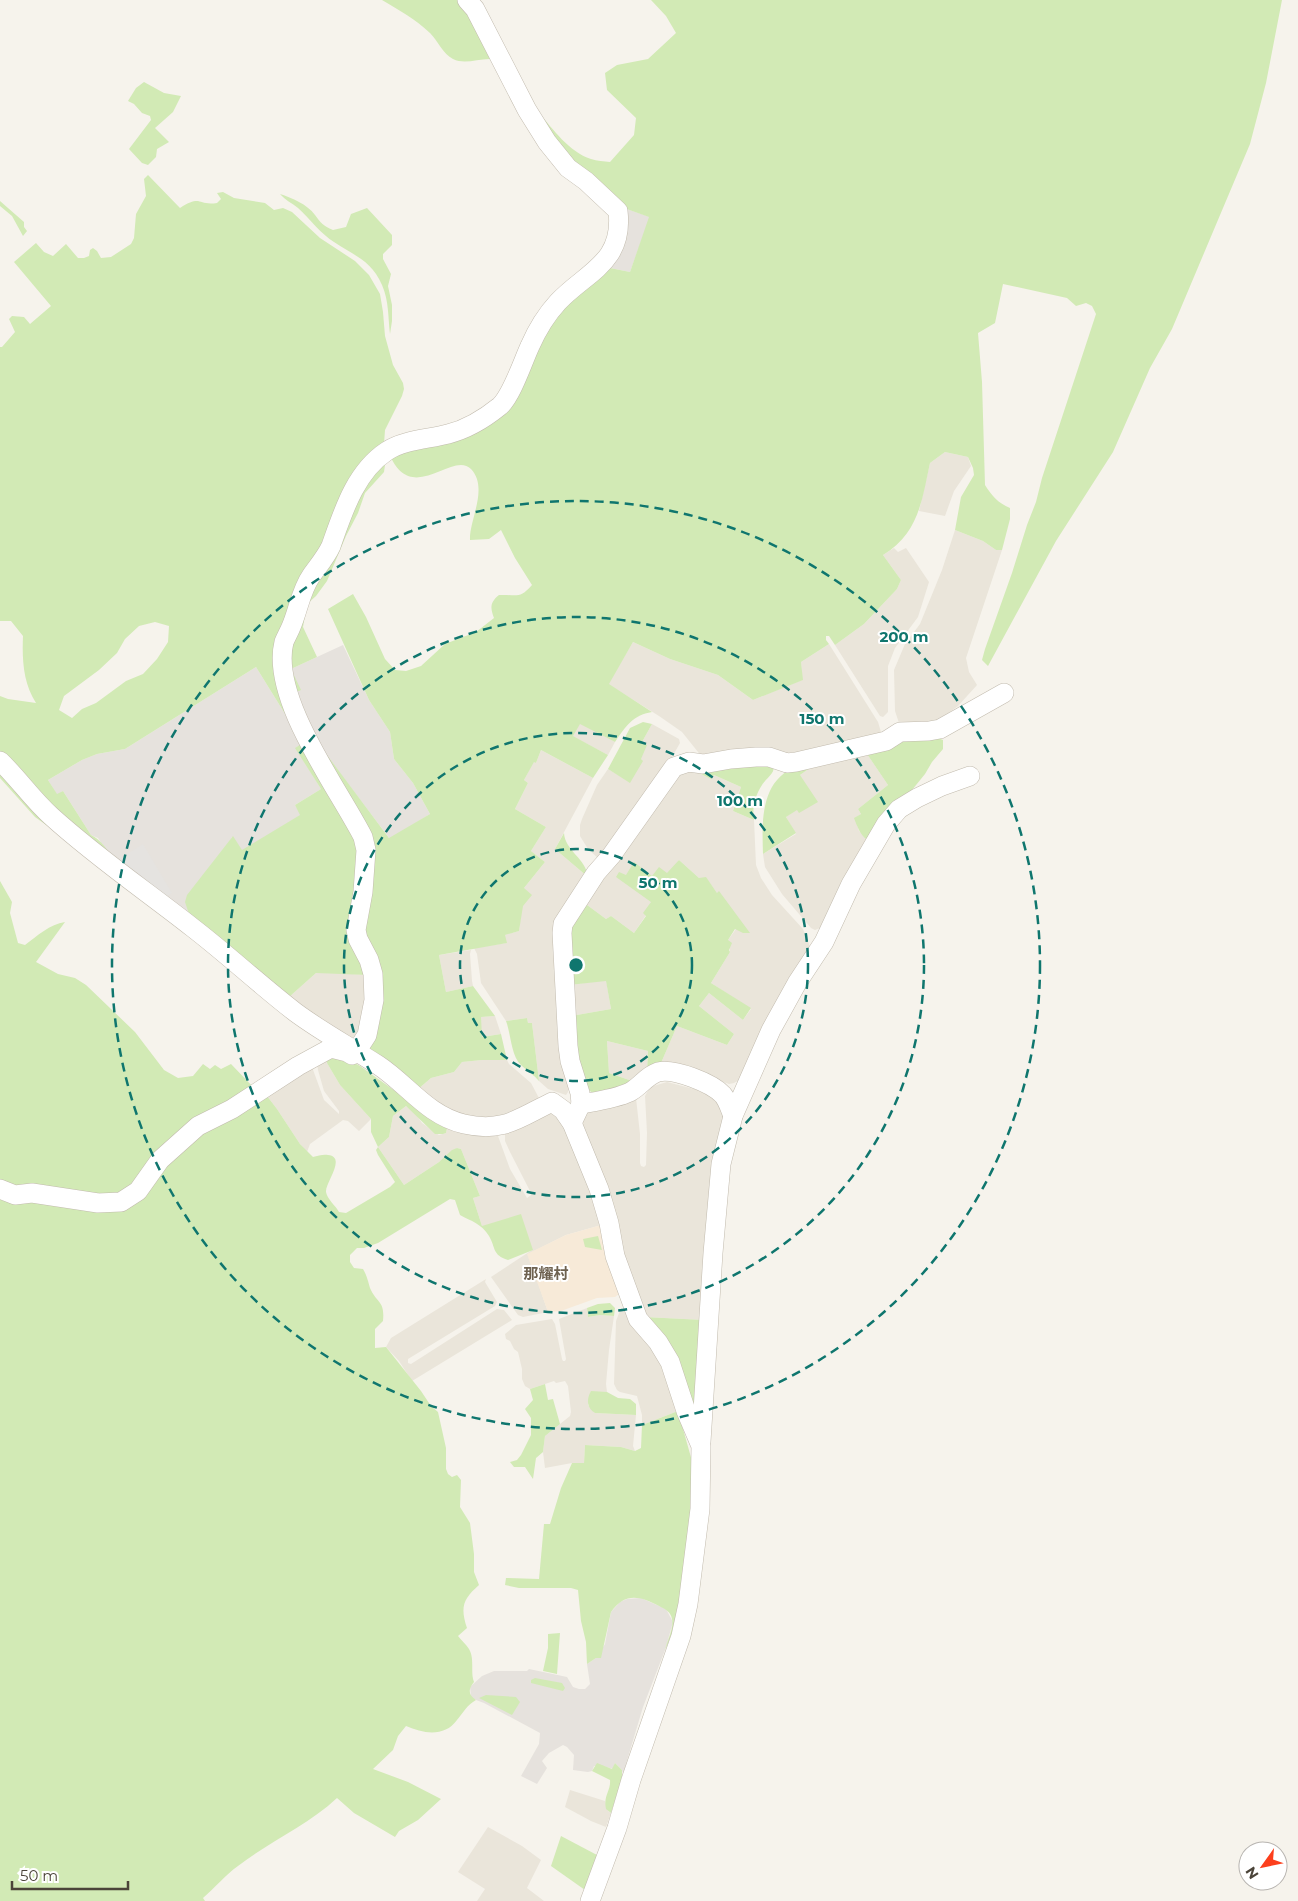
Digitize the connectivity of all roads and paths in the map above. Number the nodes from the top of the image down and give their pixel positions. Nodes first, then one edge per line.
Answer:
1 (467, 0) edge
2 (1004, 693) dead end
3 (0, 760) edge
4 (970, 776) dead end
5 (356, 1052) junction
6 (581, 1104) junction
7 (435, 1112) junction
8 (733, 1116) junction
9 (572, 1123) junction
10 (0, 1189) edge
11 (701, 1446) junction
12 (590, 1901) edge

1 - 5 street
2 - 6 street
3 - 5 street
4 - 8 street
5 - 7 street
6 - 8 street
6 - 9 street
7 - 9 street
7 - 10 street
8 - 11 street
9 - 11 street
11 - 12 street

